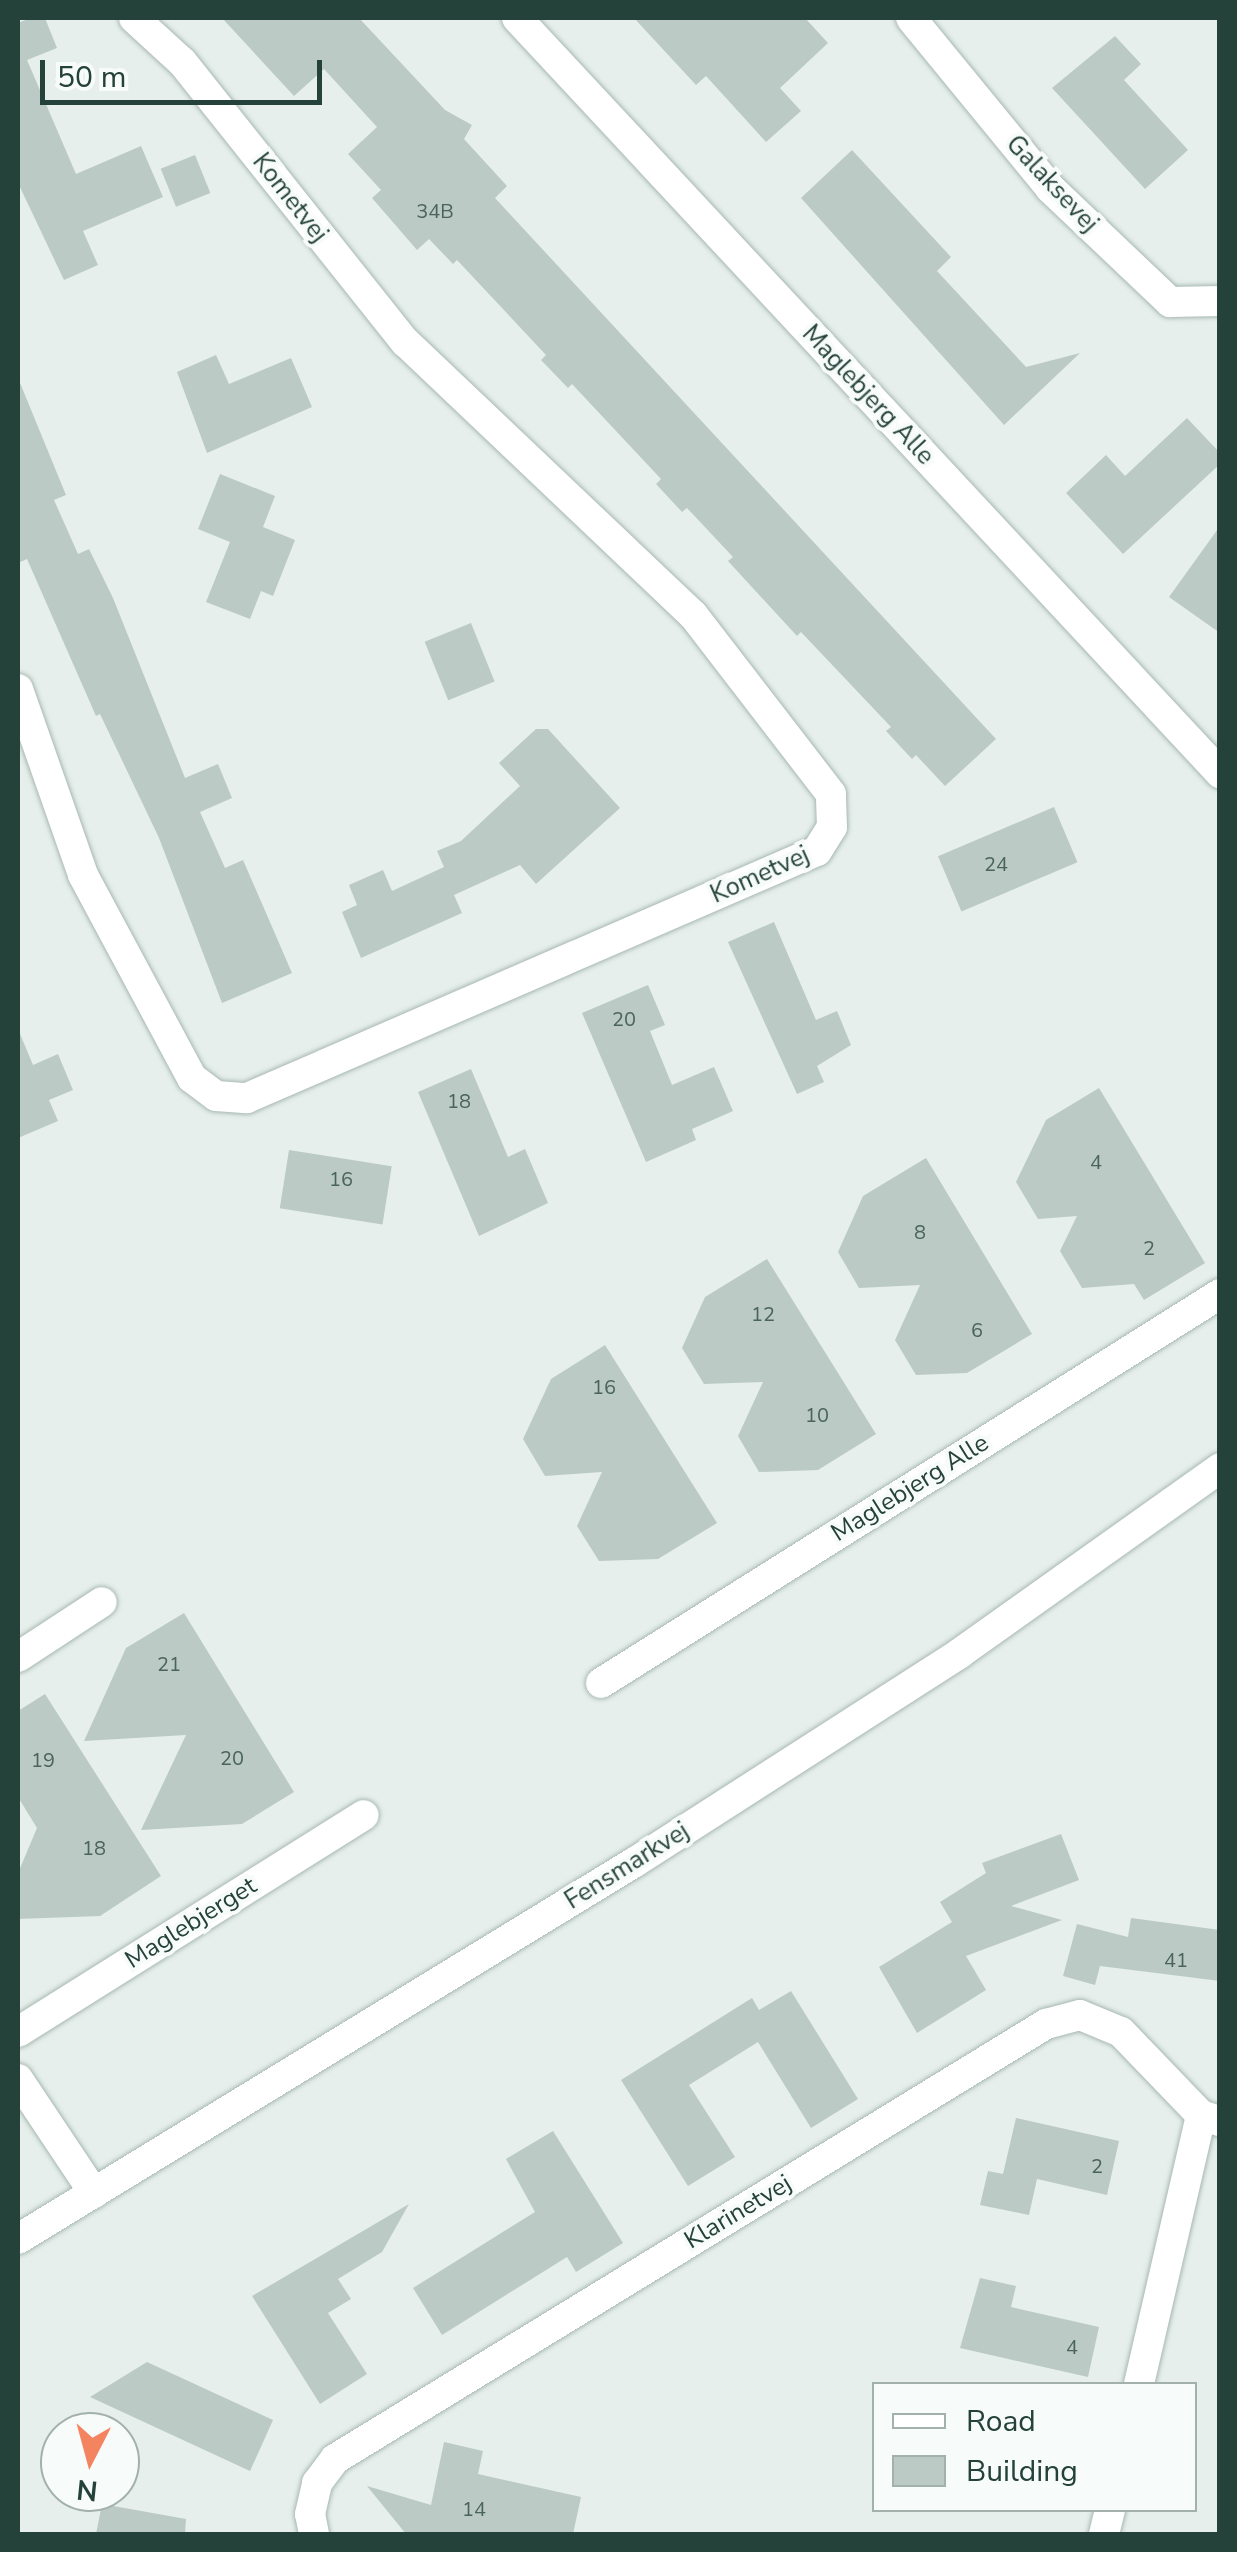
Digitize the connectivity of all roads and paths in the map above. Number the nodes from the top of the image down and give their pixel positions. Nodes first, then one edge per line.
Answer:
1 (134, 18) edge
2 (517, 18) edge
3 (911, 18) edge
4 (1220, 301) edge
5 (18, 689) edge
6 (1220, 773) edge
7 (1220, 1294) edge
8 (1220, 1468) edge
9 (102, 1602) dead end
10 (18, 1657) edge
11 (600, 1682) dead end
12 (364, 1815) dead end
13 (18, 2032) edge
14 (18, 2079) edge
15 (1210, 2118) edge
16 (94, 2193) junction
17 (18, 2239) edge
18 (1139, 2382) edge
19 (314, 2534) edge

1 - 5 street, Kometvej
2 - 6 street, Maglebjerg Alle
3 - 4 street, Galaksevej
7 - 11 street, Maglebjerg Alle
8 - 16 street, Fensmarkvej
9 - 10 street
12 - 13 street, Maglebjerget
14 - 16 street
15 - 18 street, Klarinetvej
15 - 19 street, Klarinetvej
16 - 17 street, Fensmarkvej

